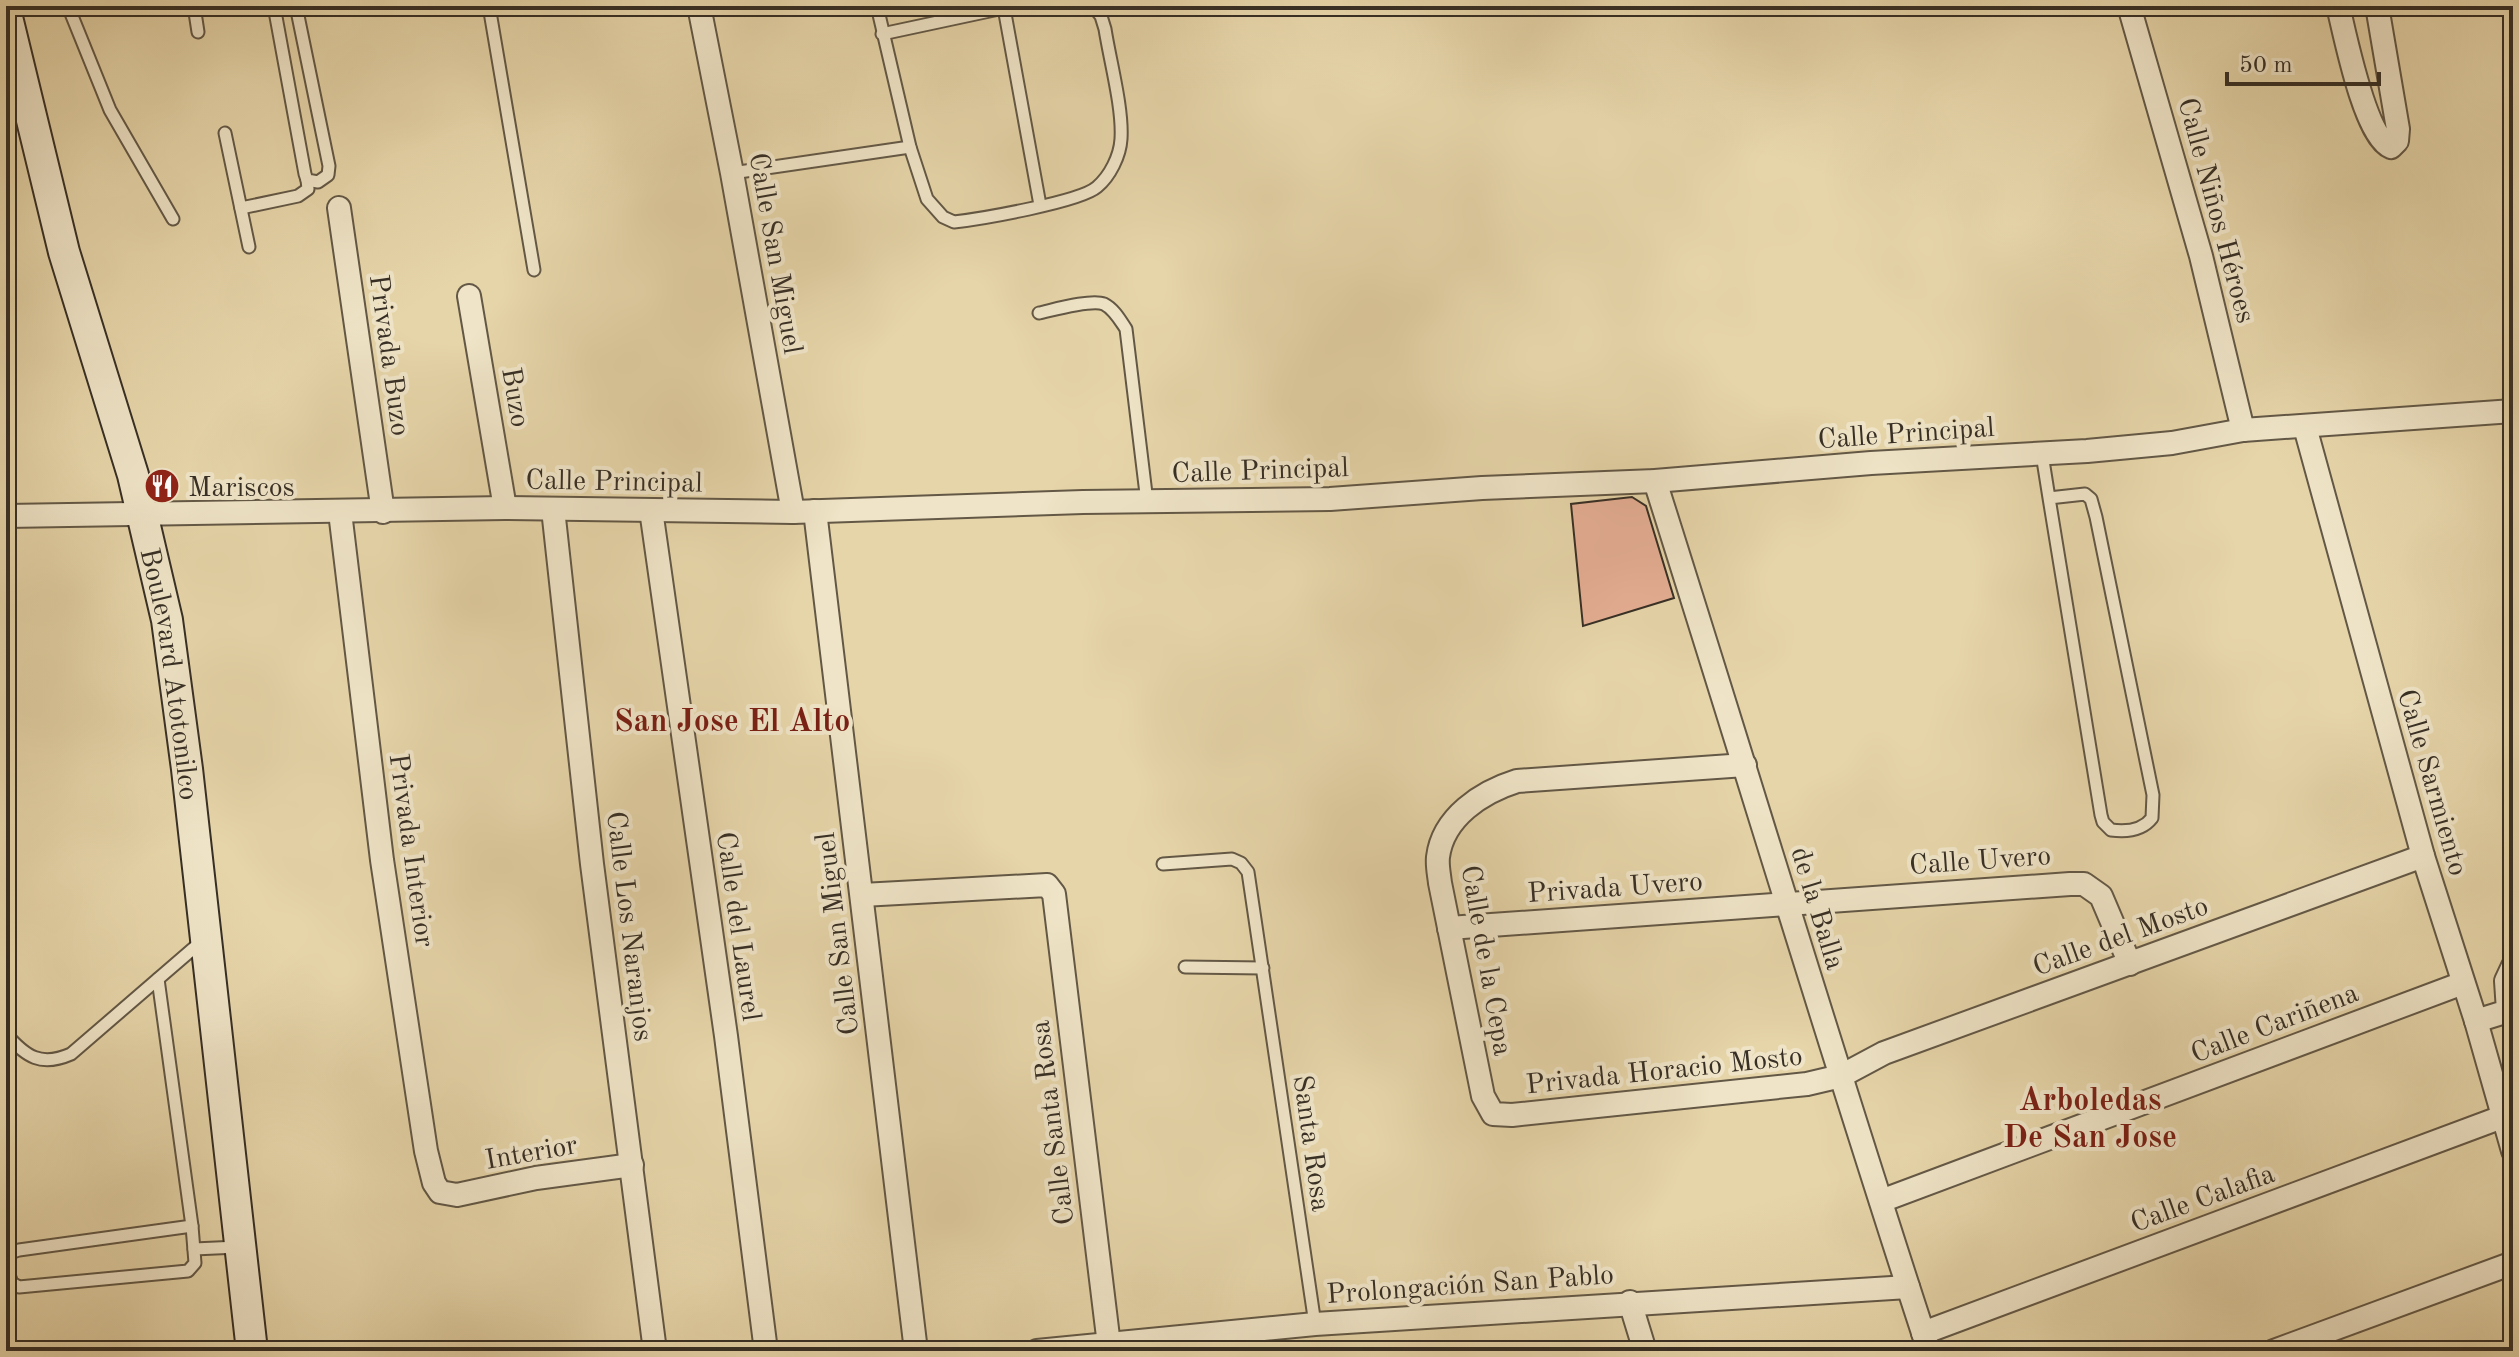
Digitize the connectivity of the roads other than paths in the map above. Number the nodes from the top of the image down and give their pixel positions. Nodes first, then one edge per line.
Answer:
1 (68, 6) edge
2 (194, 6) edge
3 (274, 6) edge
4 (296, 6) edge
5 (489, 6) edge
6 (699, 6) edge
7 (877, 6) edge
8 (1093, 6) edge
9 (2129, 6) edge
10 (2338, 6) edge
11 (2377, 6) edge
12 (1008, 7) edge
13 (6, 13) edge
14 (198, 32) dead end
15 (882, 34) junction
16 (311, 81) junction
17 (290, 85) junction
18 (225, 133) dead end
19 (910, 147) junction
20 (732, 173) junction
21 (307, 180) junction
22 (1040, 205) junction
23 (241, 208) junction
24 (339, 208) dead end
25 (173, 219) dead end
26 (249, 247) dead end
27 (534, 270) dead end
28 (469, 296) dead end
29 (1039, 313) dead end
30 (2513, 411) edge
31 (2305, 427) junction
32 (2243, 430) junction
33 (2042, 454) junction
34 (1655, 481) junction
35 (2049, 498) junction
36 (1147, 502) junction
37 (505, 508) junction
38 (553, 509) junction
39 (651, 510) junction
40 (804, 511) junction
41 (340, 512) junction
42 (383, 512) junction
43 (6, 516) edge
44 (143, 516) junction
45 (1745, 765) junction
46 (2423, 856) junction
47 (1163, 864) dead end
48 (862, 895) junction
49 (1786, 903) junction
50 (1449, 928) junction
51 (205, 938) junction
52 (2130, 964) junction
53 (2513, 966) edge
54 (1185, 967) dead end
55 (1263, 968) junction
56 (158, 979) junction
57 (2463, 983) junction
58 (2511, 1016) edge
59 (2476, 1021) junction
60 (6, 1034) edge
61 (1841, 1076) junction
62 (1493, 1114) joint
63 (2502, 1117) junction
64 (2513, 1151) edge
65 (632, 1165) junction
66 (440, 1192) joint
67 (1881, 1201) junction
68 (192, 1226) junction
69 (239, 1247) junction
70 (194, 1249) junction
71 (6, 1260) edge
72 (2513, 1263) edge
73 (6, 1267) edge
74 (1908, 1287) junction
75 (1630, 1302) junction
76 (1315, 1324) junction
77 (1926, 1342) edge
78 (1109, 1345) junction
79 (252, 1351) edge
80 (655, 1351) edge
81 (766, 1351) edge
82 (916, 1351) edge
83 (1037, 1351) edge
84 (1645, 1351) edge
85 (2274, 1351) edge

1 - 25 lane
2 - 14 lane
3 - 17 lane
4 - 16 lane
5 - 27 lane
6 - 20 street, Calle San Miguel
7 - 15 lane
8 - 22 lane
9 - 32 street, Calle Niños Héroes
10 - 11 street
12 - 15 lane
12 - 22 lane
13 - 44 street, Boulevard Atotonilco
15 - 19 lane
16 - 17 lane
16 - 21 lane
17 - 21 lane
18 - 23 lane
19 - 20 lane
19 - 22 lane
20 - 40 street, Calle San Miguel
21 - 23 lane
23 - 26 lane
24 - 42 street, Privada Buzo
28 - 37 street, Buzo
29 - 36 lane
30 - 31 street, Calle Principal
31 - 32 street, Calle Principal
31 - 46 street, Calle Sarmiento
32 - 33 street, Calle Principal
33 - 34 street, Calle Principal
33 - 35 lane
34 - 36 street, Calle Principal
34 - 45 street, de la Balla
35 - 35 lane
36 - 40 street, Calle Principal
37 - 38 street, Calle Principal
37 - 42 street, Calle Principal
38 - 39 street, Calle Principal
38 - 65 street, Calle Los Naranjos
39 - 40 street, Calle Principal
39 - 81 street, Calle del Laurel
40 - 48 street, Calle San Miguel
41 - 42 street, Calle Principal
41 - 44 street, Calle Principal
41 - 66 street, Privada Interior
43 - 44 street, Calle Principal
44 - 51 street, Boulevard Atotonilco
45 - 49 street, de la Balla
45 - 50 street, Calle de la Cepa
46 - 52 street, Calle del Mosto
46 - 57 street, Calle Sarmiento
47 - 55 lane, Santa Rosa
48 - 78 street, Calle Santa Rosa
48 - 82 street, Calle San Miguel
49 - 50 street, Privada Uvero
49 - 52 street, Calle Uvero
49 - 61 street, de la Balla
50 - 62 street, Calle de la Cepa
51 - 56 lane
51 - 69 street, Boulevard Atotonilco
52 - 61 street, Calle del Mosto
53 - 58 street
54 - 55 lane
55 - 76 lane, Santa Rosa
56 - 60 lane
56 - 68 lane
57 - 59 street, Calle Sarmiento
57 - 67 street, Calle Cariñena
58 - 59 street
59 - 63 street, Calle Sarmiento
61 - 62 street, Privada Horacio Mosto
61 - 67 street, de la Balla
63 - 64 street, Calle Sarmiento
63 - 77 street, Calle Calafia
65 - 66 street, Interior
65 - 80 street, Calle Los Naranjos
67 - 74 street, de la Balla
68 - 70 lane
68 - 71 lane
69 - 70 lane
69 - 79 street, Boulevard Atotonilco
70 - 73 lane
72 - 85 street
74 - 75 street, Prolongación San Pablo
74 - 77 street, de la Balla
75 - 76 street, Prolongación San Pablo
75 - 84 street
76 - 78 street, Prolongación San Pablo
78 - 83 street, Prolongación San Pablo

